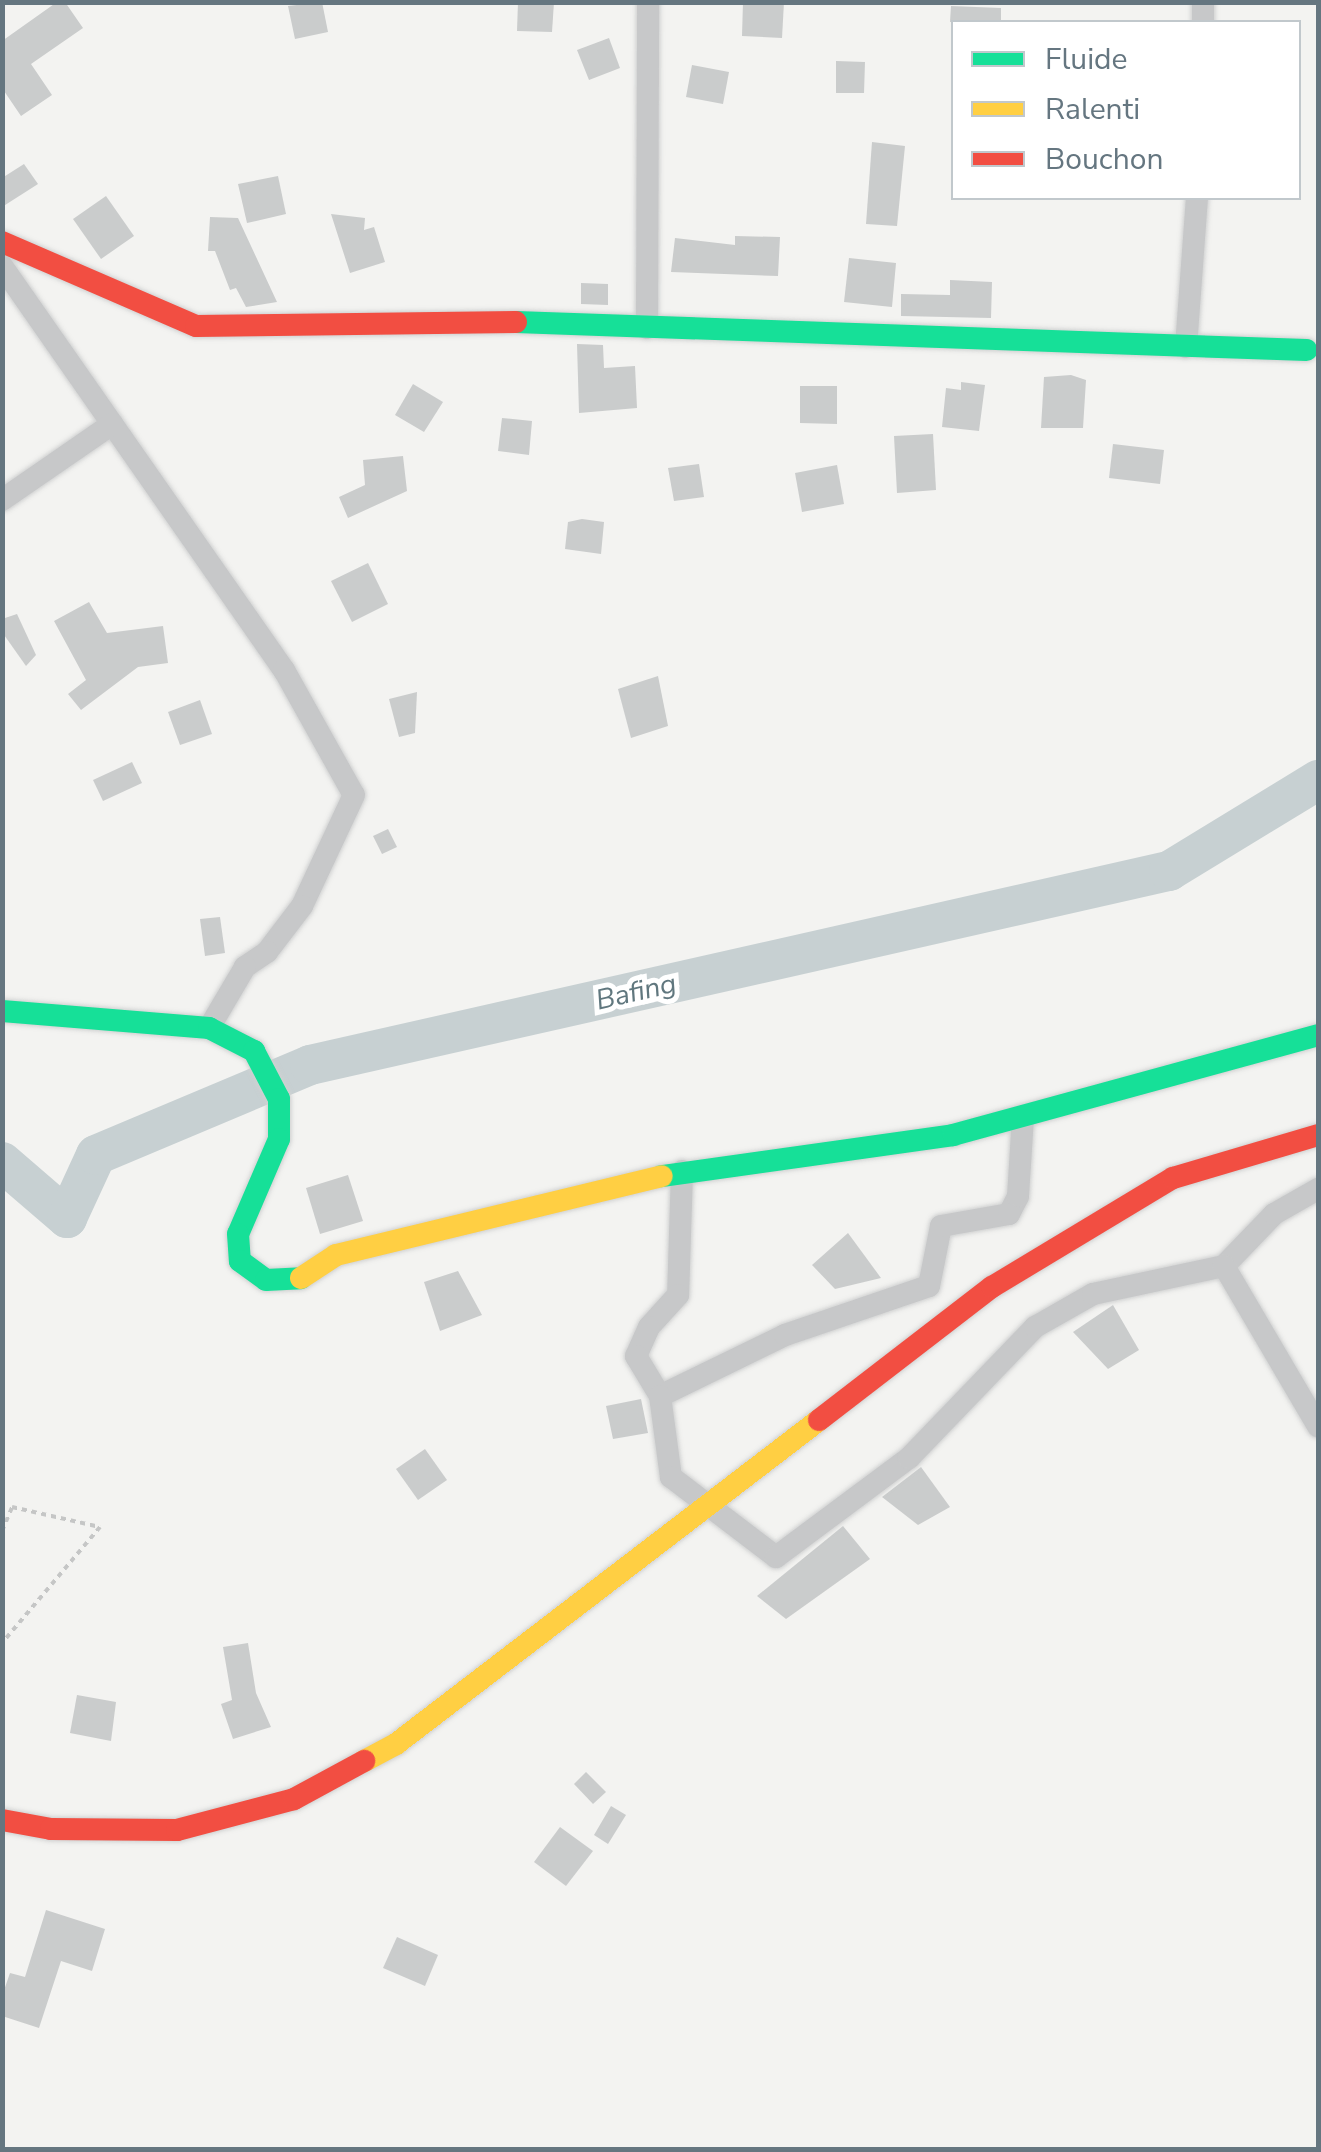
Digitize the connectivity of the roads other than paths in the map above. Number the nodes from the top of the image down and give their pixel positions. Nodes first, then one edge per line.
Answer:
1 (648, 2) edge
2 (1198, 200) edge
3 (2, 242) edge
4 (2, 266) edge
5 (647, 328) junction
6 (1186, 346) junction
7 (1308, 350) dead end
8 (112, 424) junction
9 (2, 500) edge
10 (2, 1010) edge
11 (209, 1028) junction
12 (1318, 1035) edge
13 (1023, 1116) junction
14 (1318, 1135) edge
15 (682, 1171) junction
16 (1318, 1189) edge
17 (1224, 1266) junction
18 (660, 1396) junction
19 (1318, 1426) edge
20 (705, 1507) junction
21 (2, 1820) edge

1 - 5 street
2 - 6 street
3 - 5 street
4 - 8 street
5 - 6 street
6 - 7 street
8 - 9 street
8 - 11 street
10 - 11 street
11 - 15 street
12 - 13 street
13 - 15 street
13 - 18 street
14 - 20 street
15 - 18 street
16 - 17 street
17 - 19 street
17 - 20 street
18 - 20 street
20 - 21 street

